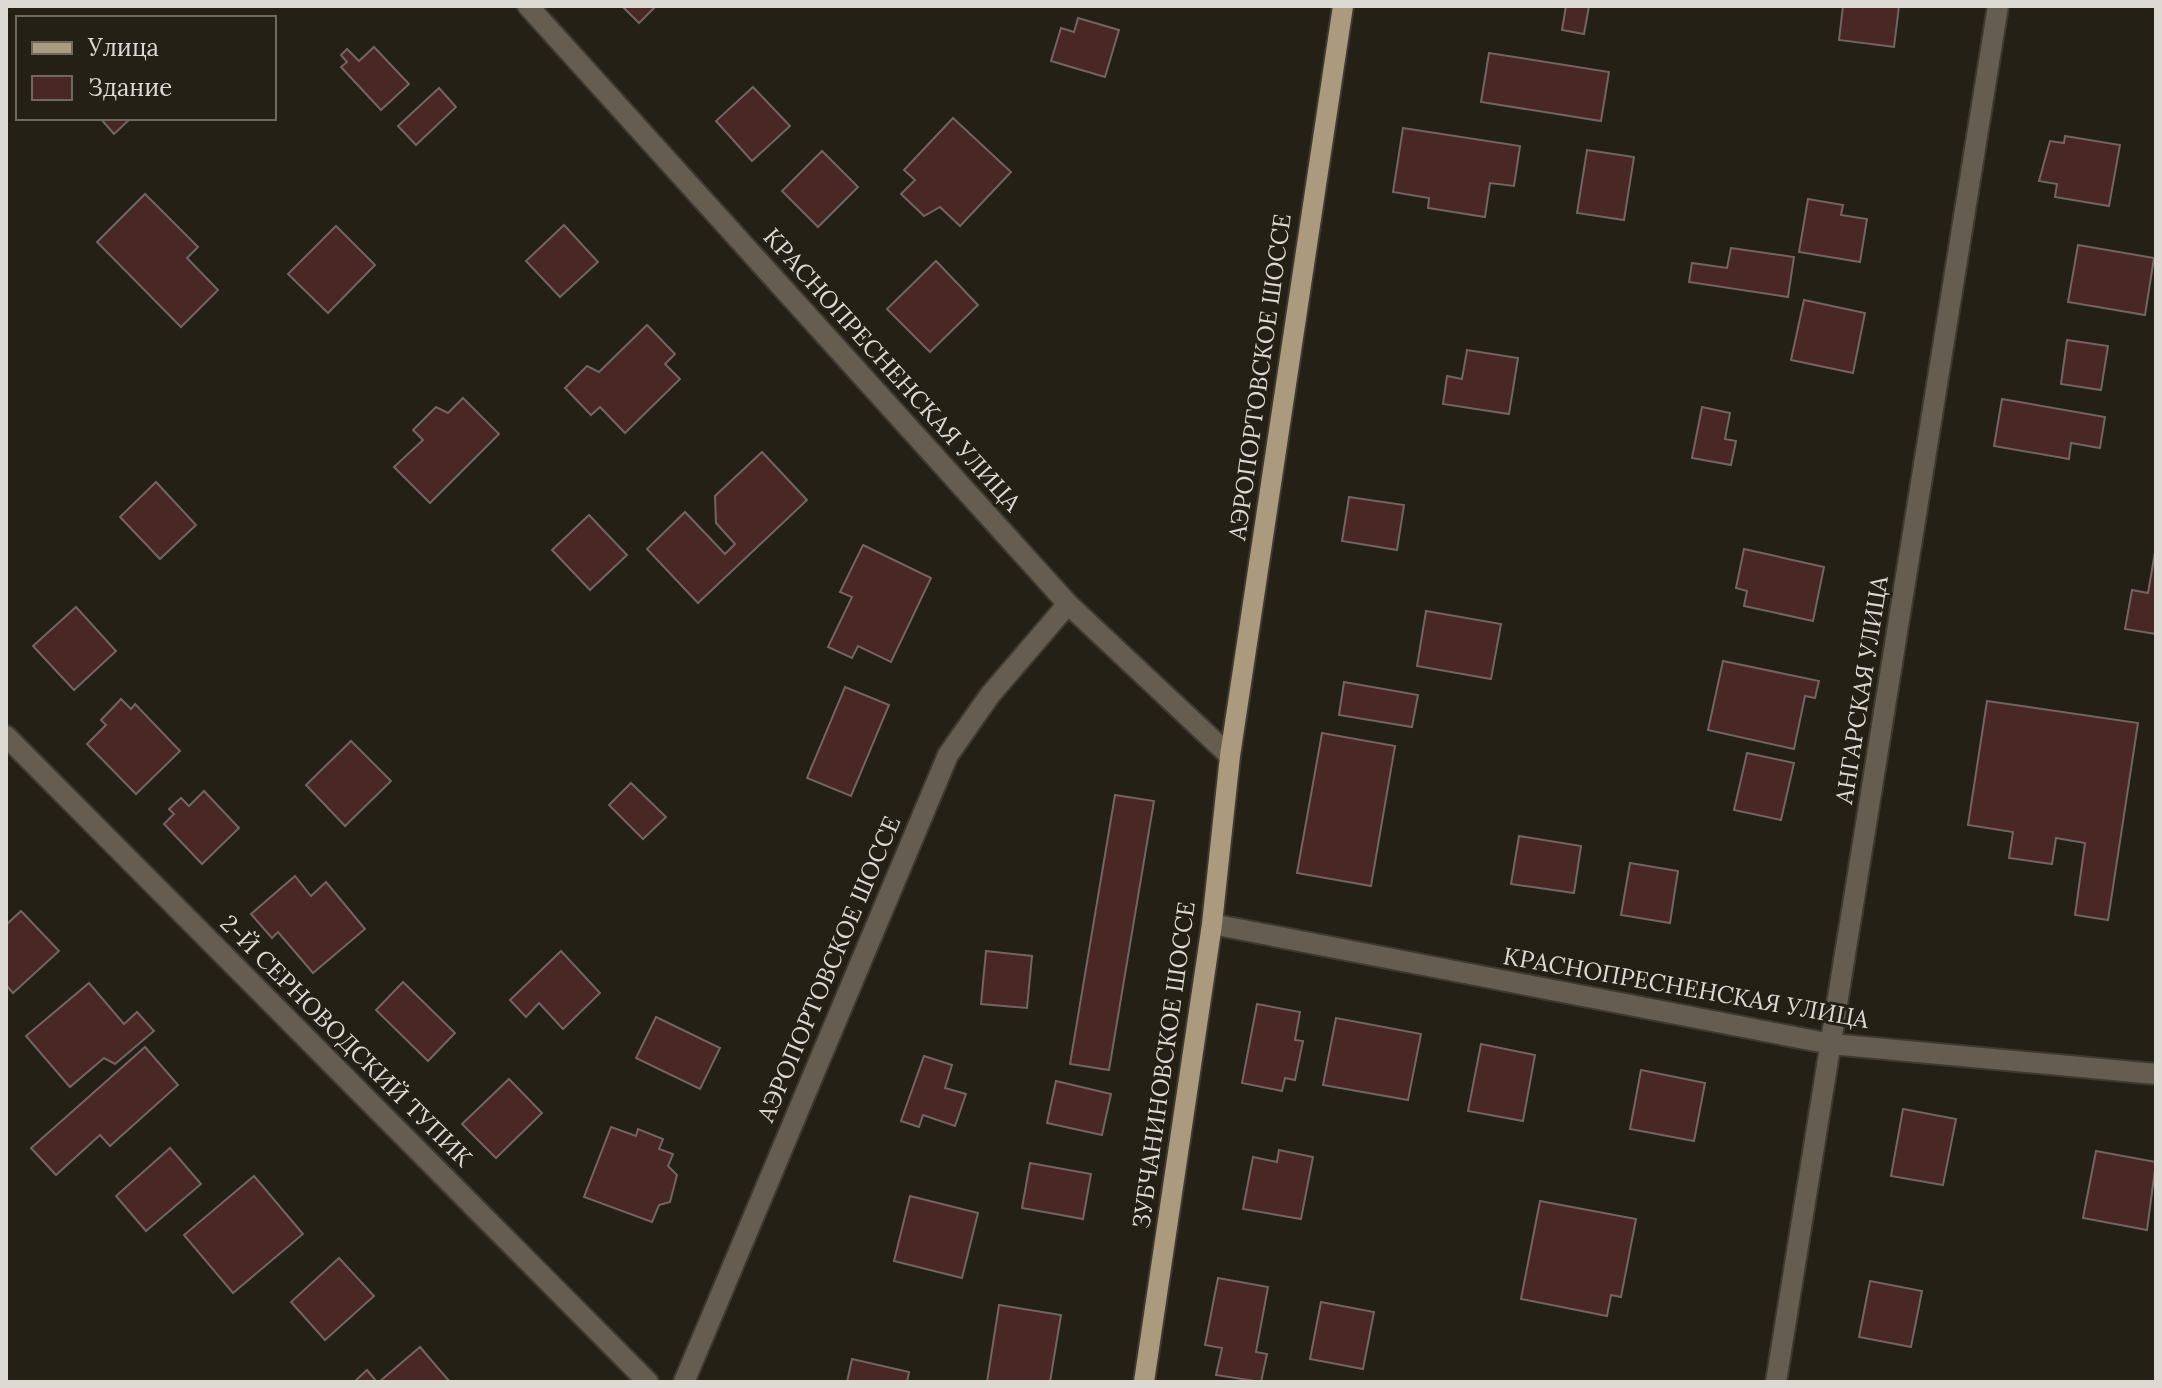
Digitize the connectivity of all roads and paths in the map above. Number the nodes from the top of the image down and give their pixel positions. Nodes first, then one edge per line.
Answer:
1 (528, 6) edge
2 (1343, 6) edge
3 (1998, 6) edge
4 (1068, 604) junction
5 (6, 736) edge
6 (1230, 756) junction
7 (1212, 924) junction
8 (1831, 1044) junction
9 (2156, 1074) edge
10 (648, 1382) edge
11 (684, 1382) edge
12 (1144, 1382) edge
13 (1776, 1382) edge

1 - 4 street, КРАСНОПРЕСНЕНСКАЯ УЛИЦА
2 - 6 main road, АЭРОПОРТОВСКОЕ ШОССЕ
3 - 8 street, АНГАРСКАЯ УЛИЦА
4 - 6 street, КРАСНОПРЕСНЕНСКАЯ УЛИЦА
4 - 11 street, АЭРОПОРТОВСКОЕ ШОССЕ
5 - 10 street, 2-Й СЕРНОВОДСКИЙ ТУПИК
6 - 7 main road, ЗУБЧАНИНОВСКОЕ ШОССЕ
7 - 8 street, КРАСНОПРЕСНЕНСКАЯ УЛИЦА
7 - 12 main road, ЗУБЧАНИНОВСКОЕ ШОССЕ
8 - 9 street, КРАСНОПРЕСНЕНСКАЯ УЛИЦА
8 - 13 street, АНГАРСКАЯ УЛИЦА

